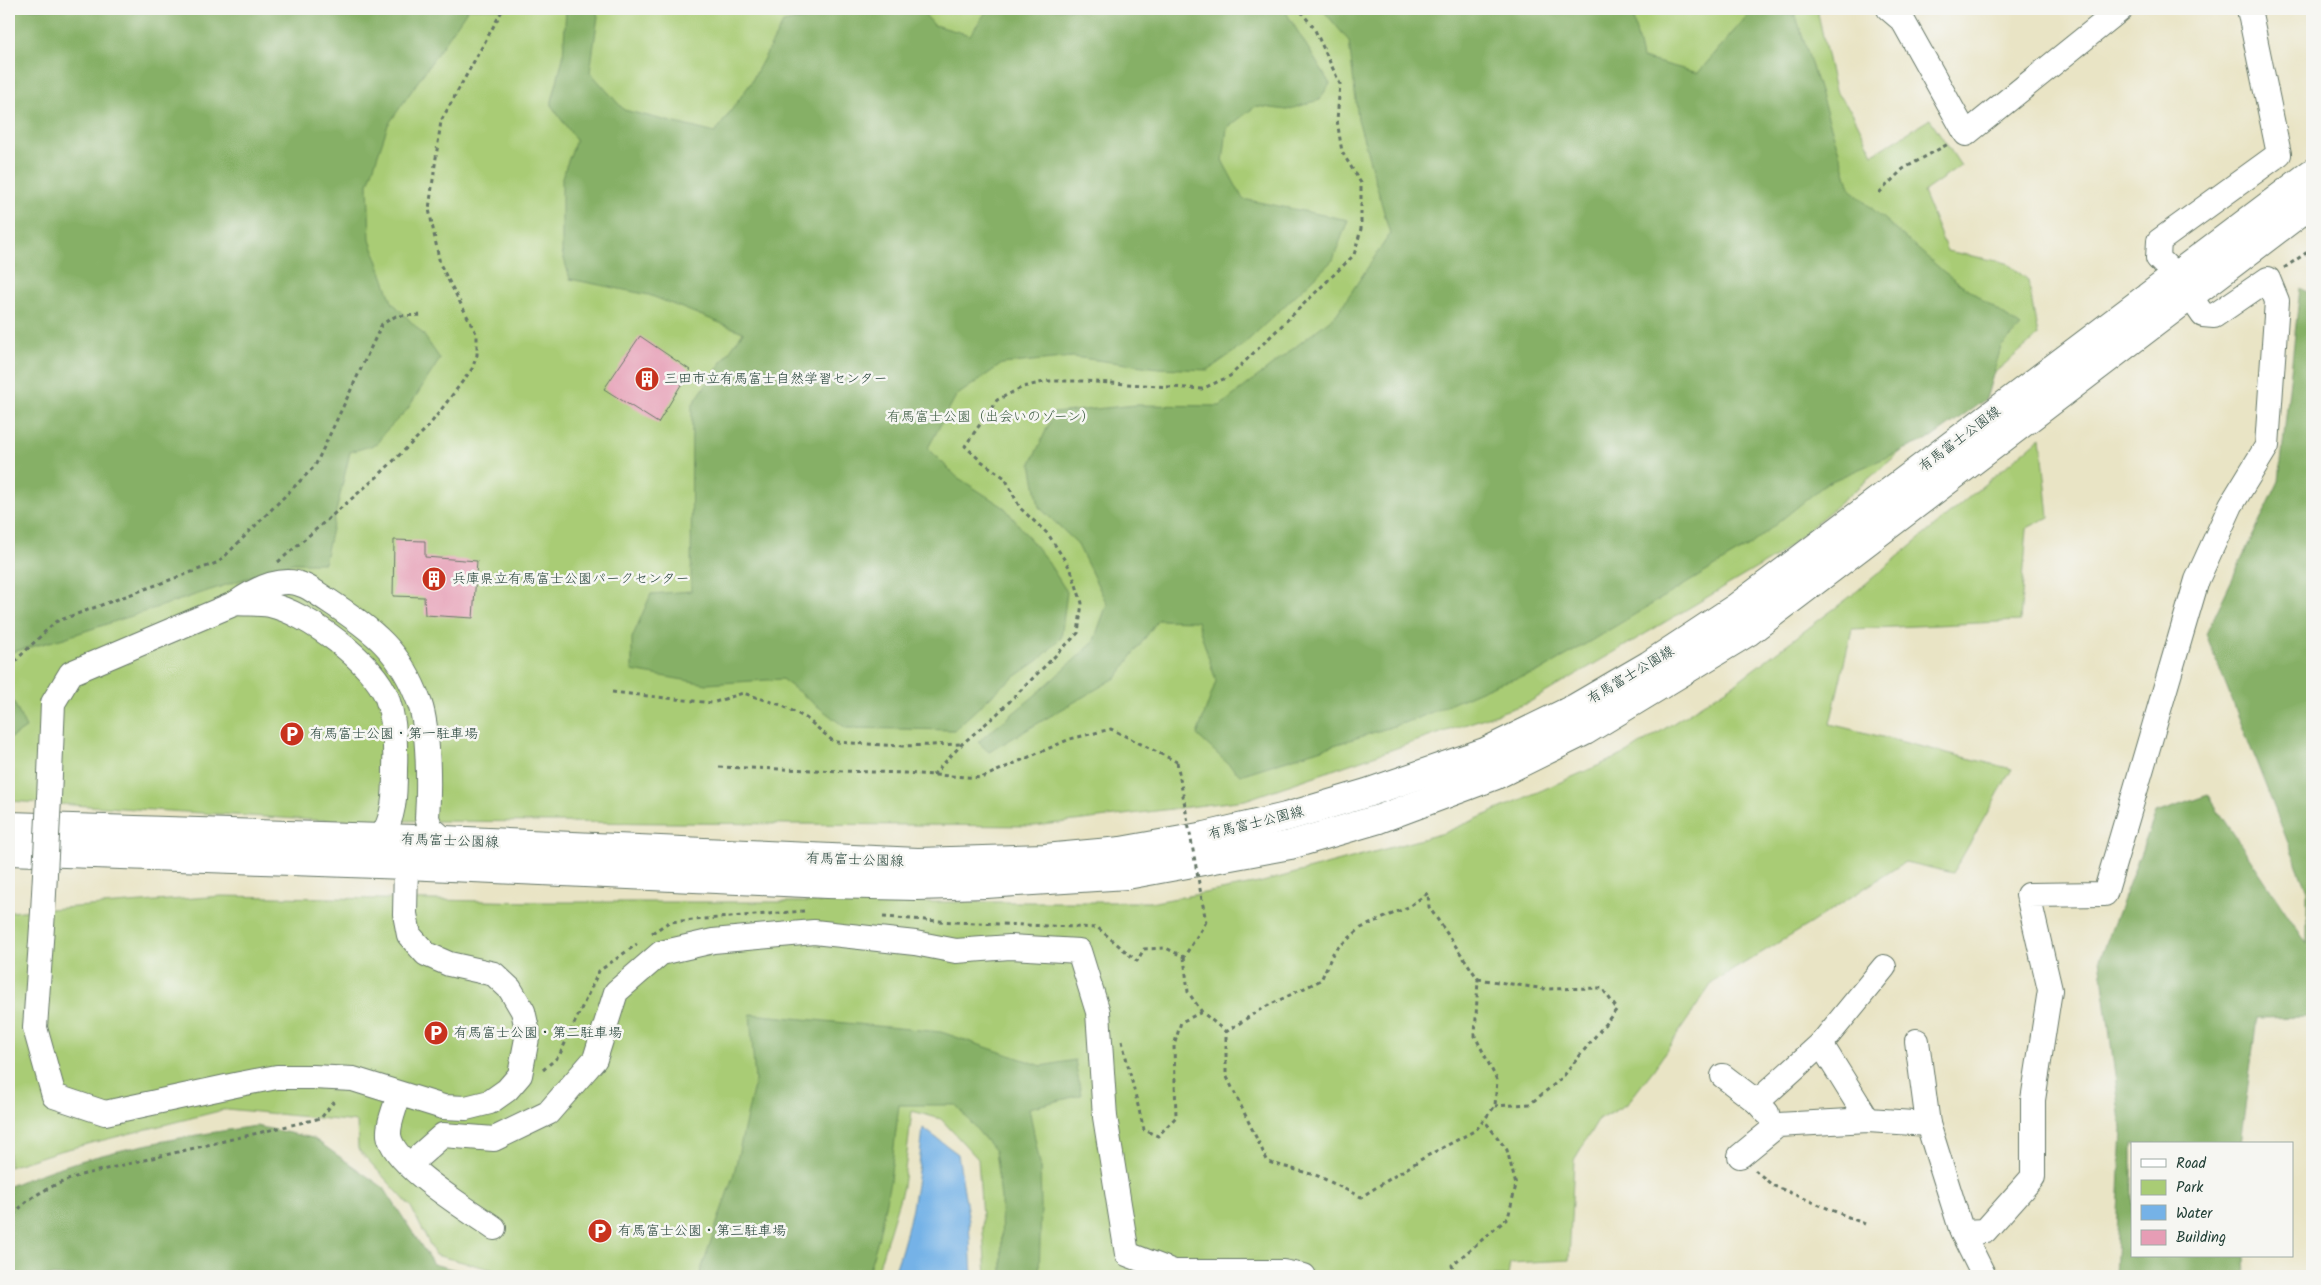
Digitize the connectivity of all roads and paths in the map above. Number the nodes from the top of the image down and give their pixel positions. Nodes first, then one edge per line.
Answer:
1 (503, 9) edge
2 (1299, 9) edge
3 (1889, 9) edge
4 (2121, 9) edge
5 (2249, 9) edge
6 (1966, 134) junction
7 (2312, 173) edge
8 (1879, 193) dead end
9 (2312, 203) edge
10 (2312, 249) edge
11 (2268, 279) junction
12 (2183, 286) junction
13 (424, 315) dead end
14 (272, 568) dead end
15 (236, 603) junction
16 (9, 667) edge
17 (612, 692) dead end
18 (962, 744) junction
19 (719, 767) dead end
20 (933, 774) junction
21 (9, 826) edge
22 (380, 838) junction
23 (445, 840) junction
24 (9, 851) edge
25 (406, 865) junction
26 (1098, 928) dead end
27 (1184, 957) junction
28 (1884, 967) dead end
29 (1478, 979) junction
30 (1098, 1012) junction
31 (1202, 1012) junction
32 (1226, 1032) junction
33 (1917, 1041) dead end
34 (1821, 1044) junction
35 (1724, 1076) dead end
36 (353, 1079) junction
37 (399, 1094) junction
38 (1757, 1102) junction
39 (1495, 1106) junction
40 (1484, 1120) junction
41 (1868, 1120) junction
42 (1928, 1124) junction
43 (1778, 1125) junction
44 (1740, 1156) joint
45 (409, 1165) junction
46 (9, 1222) edge
47 (1865, 1224) dead end
48 (494, 1228) dead end
49 (1962, 1232) junction
50 (1304, 1276) edge
51 (1454, 1276) edge
52 (1984, 1276) edge

1 - 14 path
2 - 18 path
3 - 6 street
4 - 6 street
5 - 12 street
6 - 8 path
7 - 12 main road, 有馬富士公園線
9 - 12 main road, 有馬富士公園線
10 - 11 path
11 - 12 street
11 - 49 street
12 - 23 main road, 有馬富士公園線
12 - 25 main road, 有馬富士公園線
13 - 16 path
15 - 22 street
15 - 23 street
15 - 36 street, bridge
17 - 18 path
18 - 20 path
19 - 20 path
20 - 27 path, bridge
21 - 22 main road, 有馬富士公園線
22 - 23 main road, 有馬富士公園線
24 - 25 main road, 有馬富士公園線
25 - 37 street
26 - 27 path
27 - 31 path
28 - 34 street
29 - 32 path
29 - 39 path
29 - 39 path
30 - 31 path
30 - 45 street
30 - 50 street
31 - 32 path
32 - 40 path
33 - 42 street
34 - 38 street
34 - 41 street
35 - 38 street
36 - 37 street
36 - 46 path
37 - 45 street
38 - 43 street
39 - 40 path
40 - 51 path
41 - 42 street
41 - 43 street
42 - 49 street
43 - 44 street
44 - 47 path
45 - 48 street
49 - 52 street

